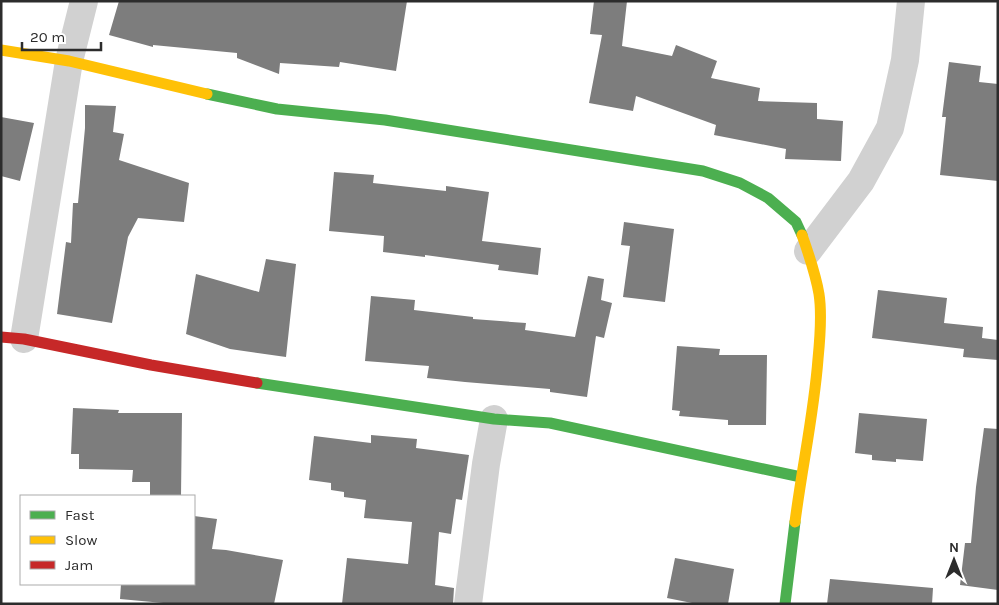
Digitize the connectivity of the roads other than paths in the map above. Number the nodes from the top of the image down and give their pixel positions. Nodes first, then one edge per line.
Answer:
1 (84, 1) edge
2 (911, 1) edge
3 (1, 50) edge
4 (69, 61) junction
5 (808, 251) junction
6 (13, 338) edge
7 (494, 419) junction
8 (801, 476) junction
9 (468, 604) edge
10 (785, 604) edge

1 - 4 street
2 - 5 street
3 - 4 street
4 - 5 street
4 - 6 street
5 - 8 street
6 - 7 street
7 - 8 street
7 - 9 street
8 - 10 street

